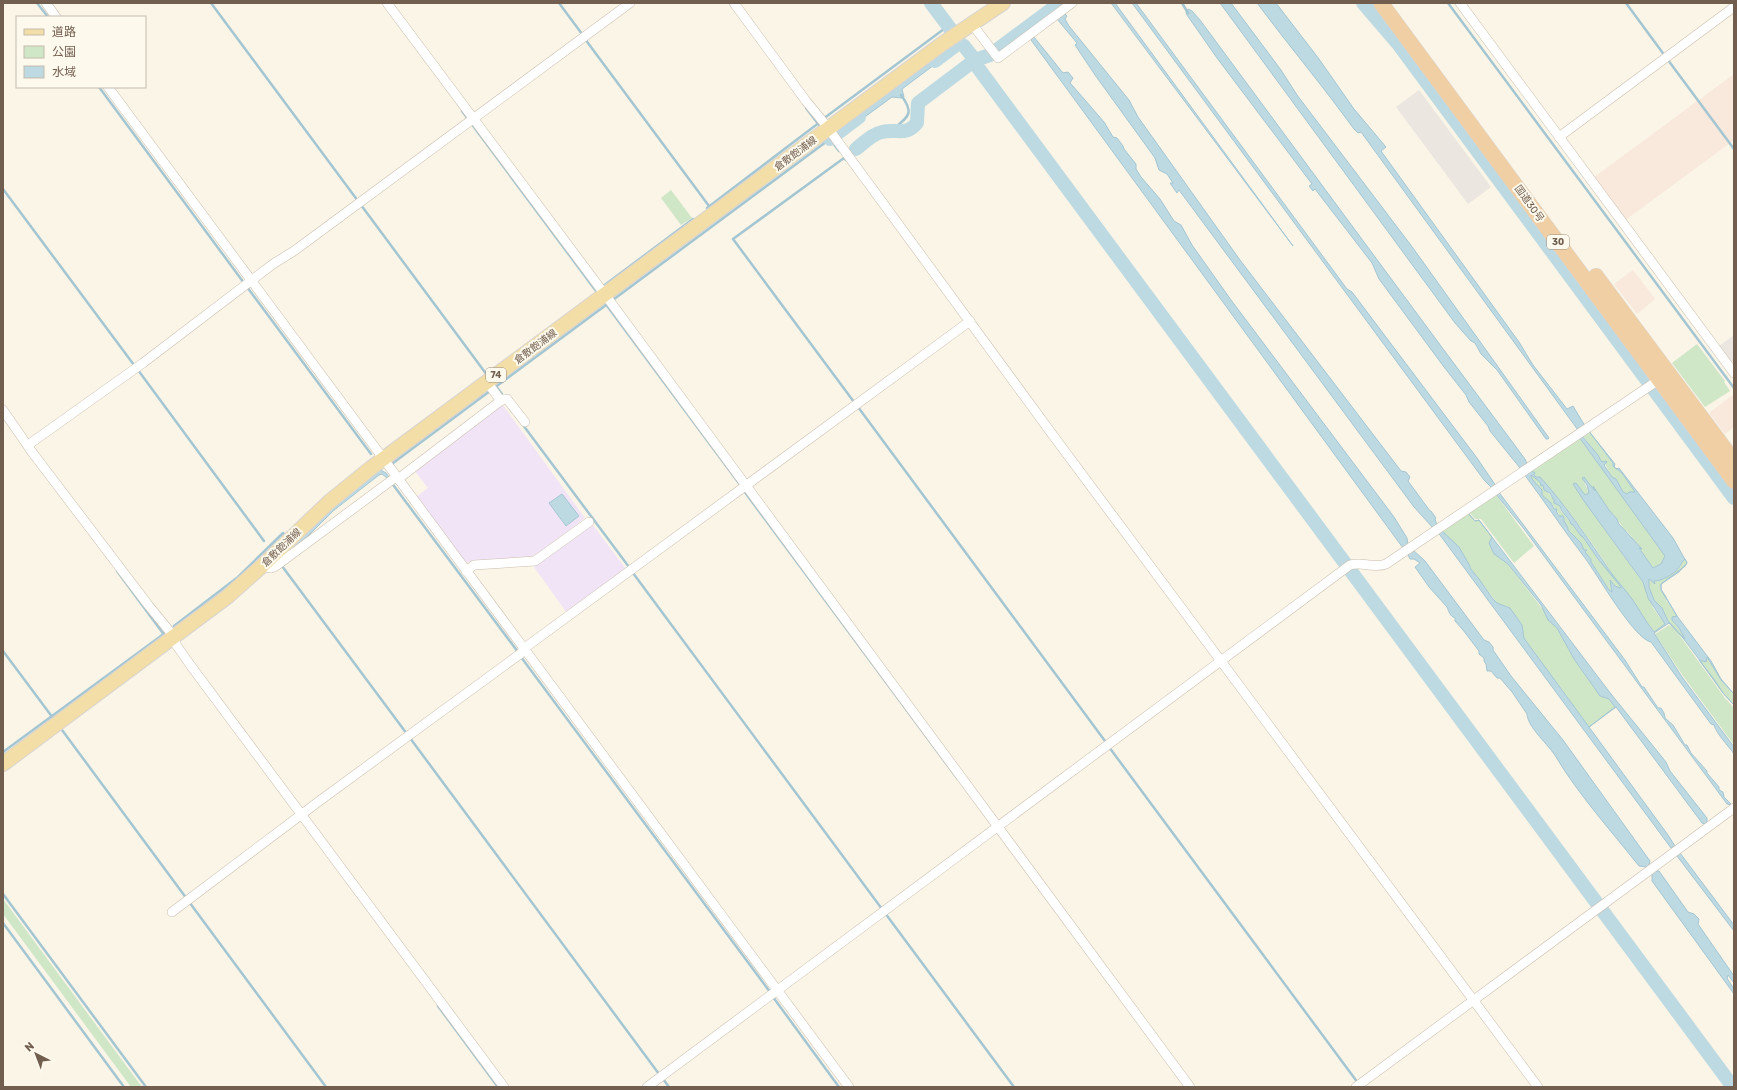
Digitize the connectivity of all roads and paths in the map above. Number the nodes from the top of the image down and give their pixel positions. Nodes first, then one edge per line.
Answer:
1 (46, 3) edge
2 (387, 3) edge
3 (630, 3) edge
4 (734, 3) edge
5 (1003, 3) edge
6 (1072, 3) edge
7 (1381, 3) edge
8 (1394, 3) edge
9 (1460, 3) edge
10 (1734, 7) edge
11 (55, 16) edge
12 (972, 24) junction
13 (109, 88) edge
14 (471, 120) junction
15 (828, 128) junction
16 (1559, 137) junction
17 (248, 284) junction
18 (608, 300) junction
19 (970, 321) junction
20 (1734, 374) edge
21 (1657, 381) junction
22 (491, 387) junction
23 (501, 401) junction
24 (3, 410) edge
25 (525, 422) dead end
26 (28, 445) junction
27 (383, 459) junction
28 (1734, 461) edge
29 (394, 480) junction
30 (1734, 481) edge
31 (745, 486) junction
32 (589, 522) dead end
33 (262, 566) junction
34 (466, 571) junction
35 (173, 638) junction
36 (524, 650) junction
37 (1220, 663) junction
38 (3, 764) edge
39 (1734, 808) edge
40 (299, 817) junction
41 (997, 826) junction
42 (172, 912) dead end
43 (777, 990) junction
44 (1472, 1002) junction
45 (504, 1087) edge
46 (647, 1087) edge
47 (849, 1087) edge
48 (1190, 1087) edge
49 (1356, 1087) edge
50 (1538, 1087) edge

1 - 11 street
2 - 14 street
3 - 14 street
4 - 15 street
5 - 12 main road, 倉敷飽浦線 / 74
6 - 12 street
7 - 21 highway, 国道30号 / 30
8 - 21 highway, 国道30号 / 30
9 - 16 street
10 - 16 street
12 - 15 main road, 倉敷飽浦線 / 74
13 - 17 street
14 - 17 street
14 - 18 street
15 - 18 main road, 倉敷飽浦線 / 74
15 - 19 street
16 - 20 street
17 - 26 street
17 - 27 street
18 - 22 main road, 倉敷飽浦線 / 74
18 - 31 street
19 - 31 street
19 - 37 street
21 - 28 highway, 国道30号 / 30
21 - 30 highway, 国道30号 / 30
21 - 37 street
22 - 23 street
22 - 27 main road, 倉敷飽浦線 / 74
23 - 25 street
23 - 29 street
24 - 26 street
26 - 35 street
27 - 29 street
27 - 33 main road, 倉敷飽浦線 / 74
29 - 33 street
29 - 34 street
31 - 36 street
31 - 41 street
32 - 34 street
33 - 35 main road, 倉敷飽浦線 / 74
34 - 36 street
35 - 38 main road, 倉敷飽浦線 / 74
35 - 40 street
36 - 40 street
36 - 43 street
37 - 41 street
37 - 44 street
39 - 44 street
40 - 42 street
40 - 45 street
41 - 43 street
41 - 48 street
43 - 46 street
43 - 47 street
44 - 49 street
44 - 50 street

